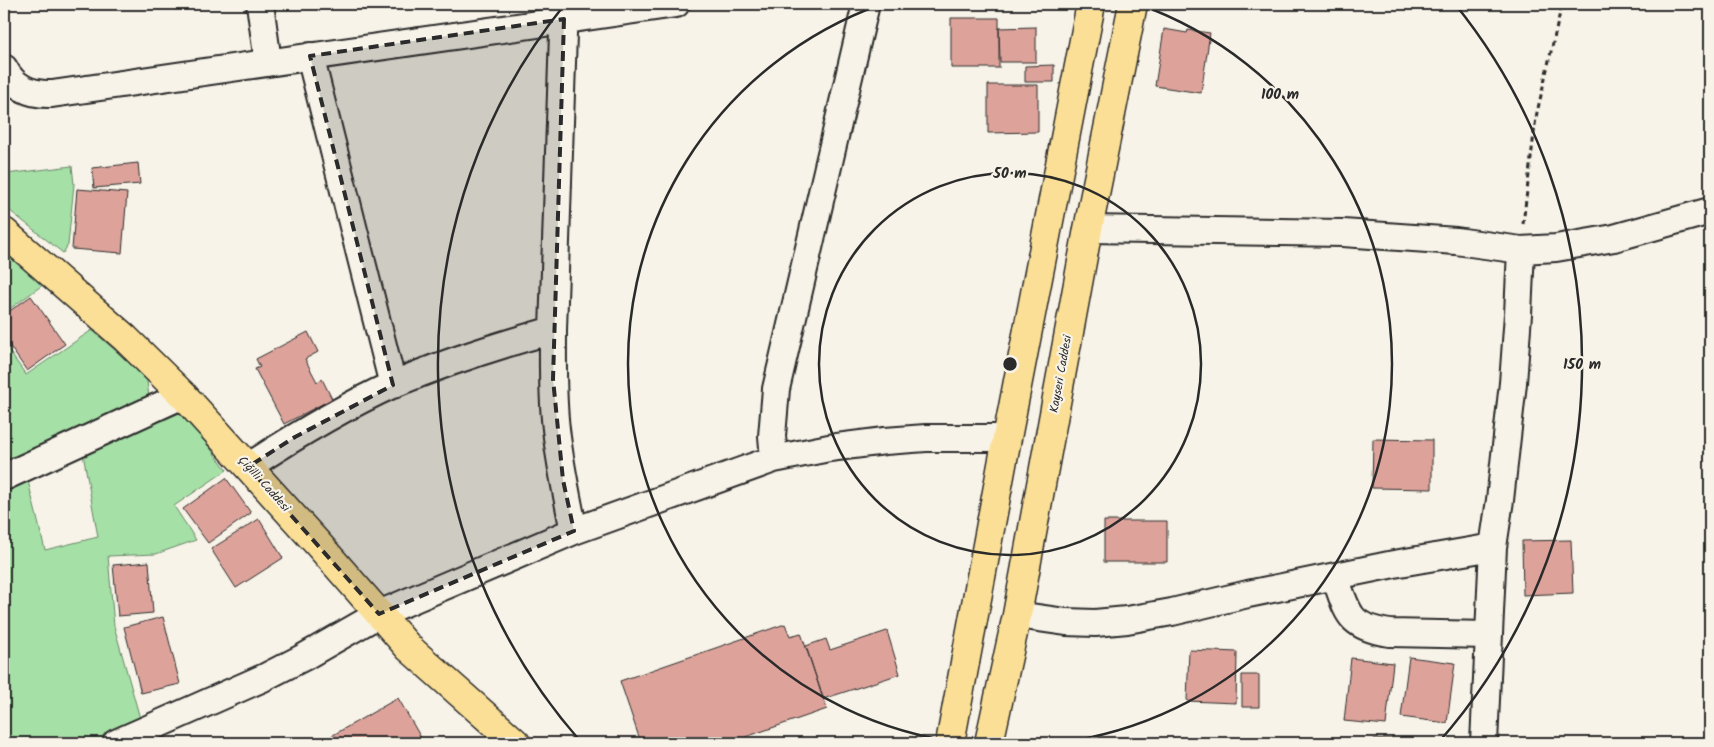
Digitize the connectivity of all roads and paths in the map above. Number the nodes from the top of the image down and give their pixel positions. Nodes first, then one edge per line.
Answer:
1 (260, 4) edge
2 (676, 4) edge
3 (866, 4) edge
4 (1091, 4) edge
5 (1133, 4) edge
6 (1562, 4) edge
7 (564, 11) edge
8 (310, 56) junction
9 (268, 62) junction
10 (4, 68) edge
11 (1710, 211) edge
12 (1088, 230) junction
13 (4, 232) edge
14 (1521, 250) junction
15 (553, 330) junction
16 (393, 385) junction
17 (183, 395) junction
18 (1007, 438) junction
19 (774, 459) junction
20 (248, 467) junction
21 (4, 478) edge
22 (574, 531) junction
23 (1493, 547) junction
24 (1335, 577) junction
25 (379, 614) junction
26 (1017, 615) junction
27 (1489, 635) junction
28 (116, 743) edge
29 (516, 743) edge
30 (950, 743) edge
31 (989, 743) edge
32 (1484, 743) edge

1 - 9 street
2 - 7 street
3 - 19 street
4 - 18 main road
5 - 12 main road, Kayseri Caddesi
6 - 14 path
7 - 8 street
7 - 15 street
8 - 9 street
8 - 16 street
9 - 10 street
11 - 14 street
12 - 14 street
12 - 26 main road, Kayseri Caddesi
13 - 17 main road, Çiğilli Caddesi
14 - 23 street
15 - 16 street
15 - 22 street
16 - 20 street
17 - 20 main road, Çiğilli Caddesi
17 - 21 street
18 - 19 street
18 - 30 main road
19 - 22 street
20 - 25 main road, Çiğilli Caddesi
22 - 25 street
23 - 24 street
23 - 27 street
24 - 26 street
24 - 27 street
25 - 28 street
25 - 29 main road, Çiğilli Caddesi
26 - 31 main road, Kayseri Caddesi
27 - 32 street

